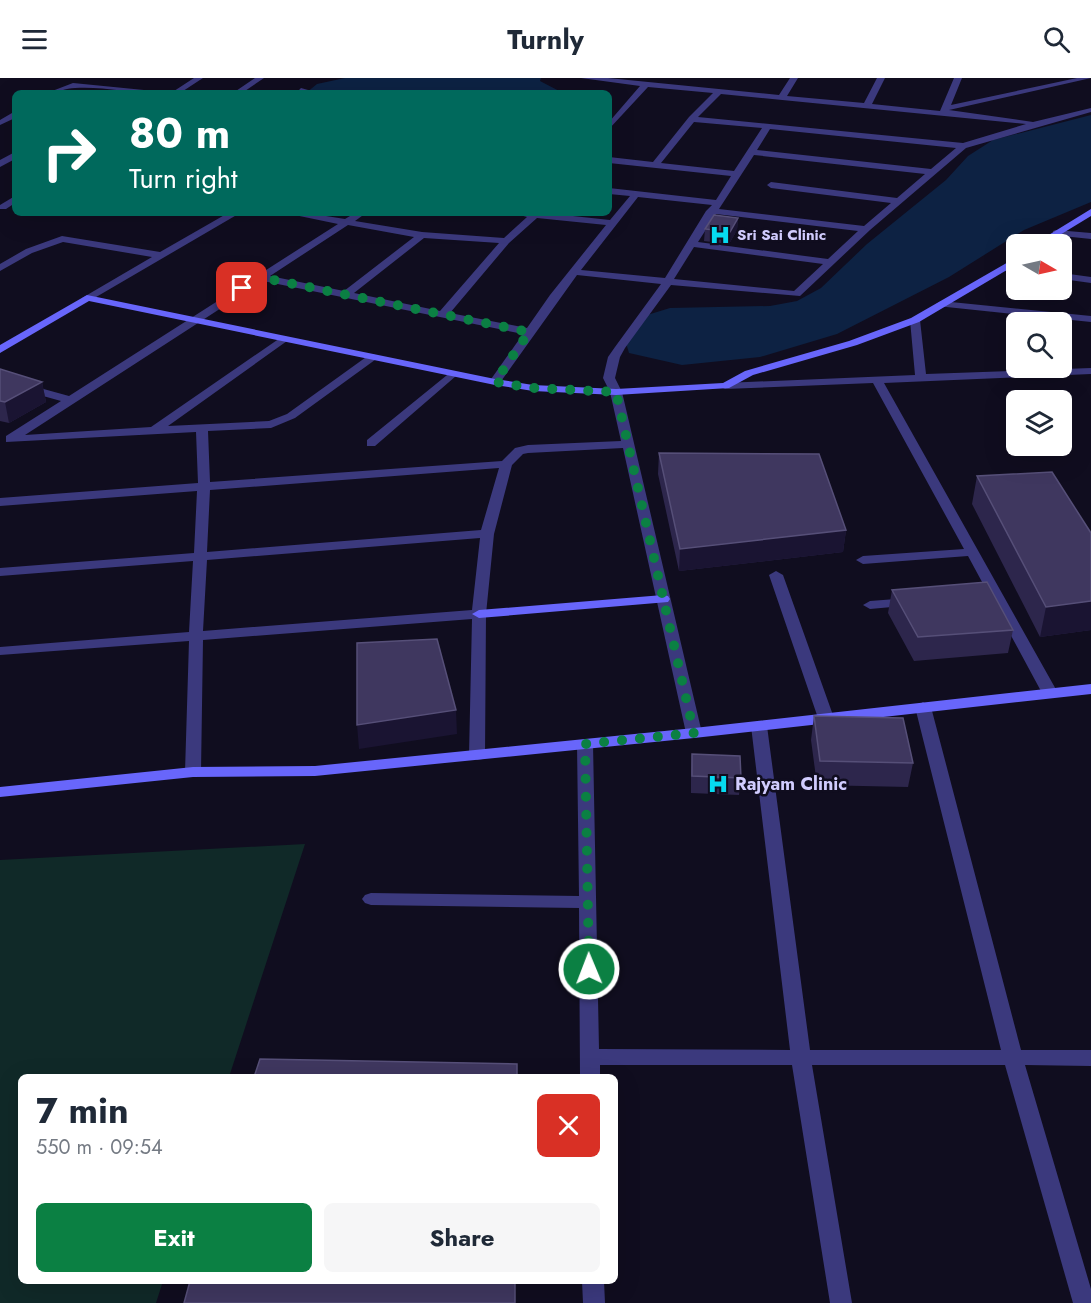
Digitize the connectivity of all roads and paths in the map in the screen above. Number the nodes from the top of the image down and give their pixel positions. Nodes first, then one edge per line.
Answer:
1 (199, 78) edge
2 (260, 78) edge
3 (585, 78) edge
4 (794, 78) edge
5 (881, 78) edge
6 (958, 78) edge
7 (1088, 78) edge
8 (646, 84) junction
9 (59, 90) edge
10 (124, 90) edge
11 (180, 90) edge
12 (242, 90) edge
13 (719, 92) junction
14 (781, 98) junction
15 (867, 106) junction
16 (1091, 110) edge
17 (945, 111) junction
18 (692, 119) junction
19 (1038, 123) junction
20 (612, 124) edge
21 (768, 126) junction
22 (963, 146) junction
23 (751, 152) junction
24 (612, 160) edge
25 (655, 165) junction
26 (935, 172) junction
27 (736, 174) junction
28 (771, 185) dead end
29 (612, 190) edge
30 (636, 194) junction
31 (900, 201) junction
32 (12, 202) edge
33 (3, 207) dead end
34 (714, 207) junction
35 (1091, 212) edge
36 (230, 216) edge
37 (309, 216) edge
38 (356, 216) edge
39 (534, 216) edge
40 (545, 216) edge
41 (346, 222) junction
42 (613, 223) junction
43 (866, 229) junction
44 (1056, 233) joint
45 (422, 235) junction
46 (1091, 236) edge
47 (506, 241) junction
48 (690, 244) junction
49 (159, 255) junction
50 (831, 262) junction
51 (0, 268) edge
52 (1005, 268) edge
53 (574, 273) junction
54 (259, 277) junction
55 (1072, 277) edge
56 (1091, 279) edge
57 (668, 281) junction
58 (344, 296) junction
59 (87, 298) junction
60 (941, 304) junction
61 (1006, 314) edge
62 (442, 315) junction
63 (1072, 319) edge
64 (1091, 319) edge
65 (193, 320) junction
66 (915, 320) junction
67 (529, 332) junction
68 (283, 339) junction
69 (0, 350) edge
70 (374, 357) junction
71 (1072, 371) edge
72 (1091, 371) edge
73 (1006, 373) edge
74 (452, 374) junction
75 (921, 378) junction
76 (0, 380) edge
77 (876, 380) junction
78 (495, 382) junction
79 (725, 386) junction
80 (616, 392) junction
81 (70, 400) junction
82 (202, 429) junction
83 (154, 431) junction
84 (5, 440) edge
85 (370, 443) dead end
86 (628, 444) junction
87 (506, 464) junction
88 (204, 487) junction
89 (0, 502) edge
90 (487, 534) junction
91 (972, 552) junction
92 (200, 555) junction
93 (863, 561) dead end
94 (0, 572) edge
95 (776, 574) dead end
96 (663, 599) junction
97 (927, 601) edge
98 (870, 605) dead end
99 (479, 614) junction
100 (196, 635) junction
101 (0, 651) edge
102 (1091, 689) edge
103 (1050, 693) junction
104 (923, 707) junction
105 (826, 718) junction
106 (759, 726) junction
107 (694, 733) junction
108 (585, 744) junction
109 (477, 754) junction
110 (193, 772) junction
111 (0, 792) edge
112 (371, 899) dead end
113 (588, 902) junction
114 (590, 1057) junction
115 (801, 1058) junction
116 (1013, 1058) junction
117 (1091, 1058) edge
118 (590, 1074) edge
119 (594, 1284) edge
120 (594, 1303) edge
121 (841, 1303) edge
122 (1084, 1303) edge

1 - 11 street
2 - 12 street
3 - 8 street
4 - 14 street
5 - 15 street
6 - 17 street
7 - 17 street
8 - 13 street
8 - 20 street
9 - 10 street
13 - 14 street
13 - 18 street
14 - 15 street
15 - 17 street
16 - 19 street
17 - 19 street
18 - 21 street
18 - 25 street
19 - 22 street
21 - 22 street
21 - 23 street
22 - 26 street
23 - 26 street
23 - 27 street
24 - 25 street
25 - 27 street
26 - 31 street
27 - 34 street
28 - 31 street
29 - 30 street
30 - 34 street
30 - 42 street
31 - 43 street
32 - 33 street
34 - 43 street
34 - 48 street
35 - 44 street
36 - 49 street
37 - 41 street
38 - 41 street
39 - 47 street
40 - 42 street
41 - 45 street
41 - 54 street
42 - 53 street
43 - 50 street
44 - 46 street
45 - 47 street
45 - 58 street
47 - 62 street
48 - 50 street
48 - 57 street
49 - 51 street
49 - 59 street
50 - 57 street
52 - 60 street
53 - 57 street
53 - 67 street
54 - 58 street
54 - 65 street
55 - 56 street
57 - 80 street
58 - 62 street
59 - 65 street
59 - 69 street
60 - 61 street
60 - 66 street
62 - 67 street
63 - 64 street
65 - 68 street
65 - 81 street
66 - 75 street
66 - 79 street
67 - 78 street
68 - 70 street
68 - 83 street
70 - 74 street
70 - 82 street
71 - 72 street
73 - 75 street
74 - 78 street
74 - 85 street
75 - 77 street
76 - 81 street
77 - 79 street
77 - 91 street
78 - 80 street
79 - 80 street
80 - 86 street
81 - 84 street
82 - 83 street
82 - 88 street
83 - 84 street
86 - 87 street
86 - 96 street
87 - 88 street
87 - 90 street
88 - 89 street
88 - 92 street
90 - 92 street
90 - 99 street
91 - 93 street
91 - 103 street
92 - 94 street
92 - 100 street
95 - 105 street
96 - 99 street
96 - 107 street
97 - 98 street
99 - 100 street
99 - 109 street
100 - 101 street
100 - 110 street
102 - 103 street
103 - 104 street
104 - 105 street
104 - 116 street
105 - 106 street
106 - 107 street
106 - 115 street
107 - 108 street
108 - 109 street
108 - 113 street
109 - 110 street
110 - 111 street
112 - 113 street
113 - 114 street
114 - 115 street
114 - 118 street
115 - 116 street
115 - 121 street
116 - 117 street
116 - 122 street
119 - 120 street

